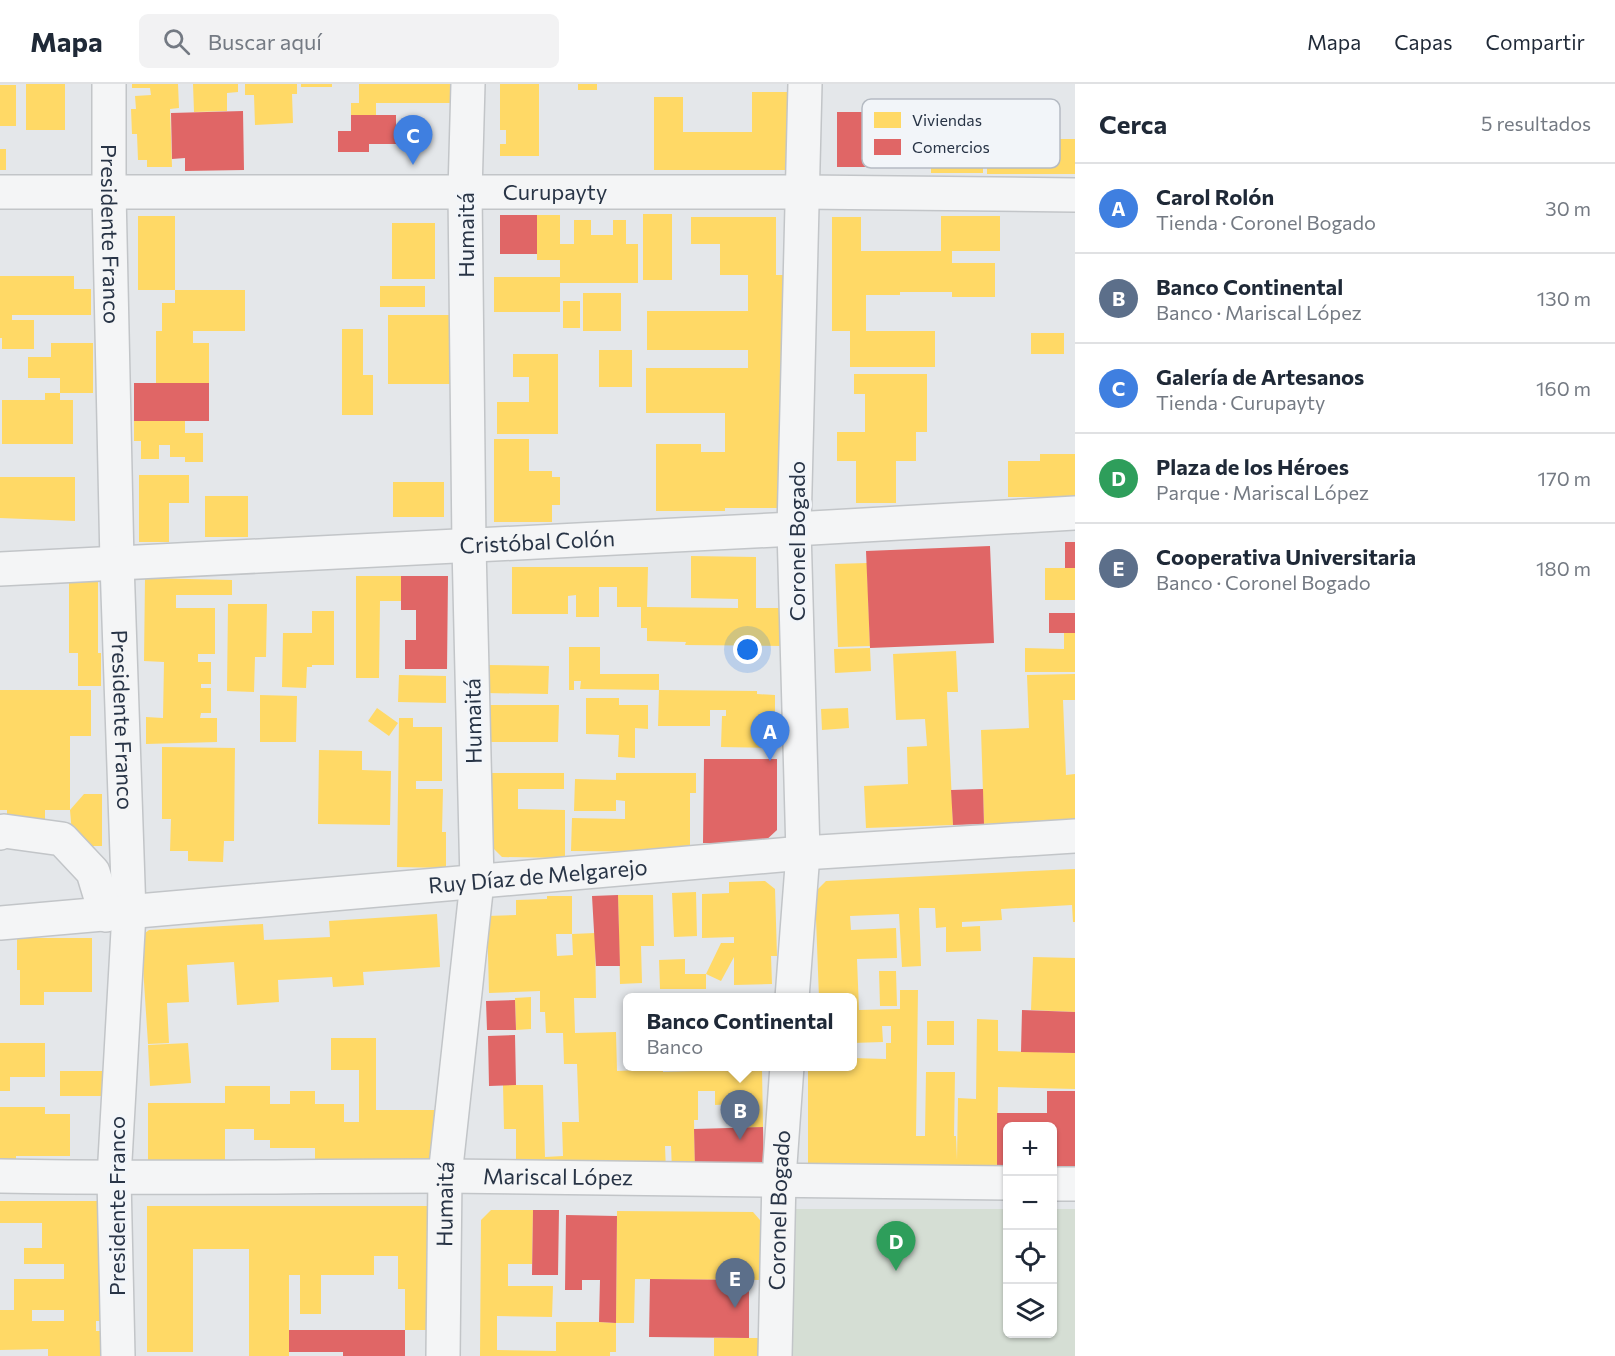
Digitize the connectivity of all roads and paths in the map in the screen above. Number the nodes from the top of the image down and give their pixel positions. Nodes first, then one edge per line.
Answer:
1 (109, 84) edge
2 (468, 84) edge
3 (805, 84) edge
4 (0, 192) edge
5 (109, 192) junction
6 (465, 192) junction
7 (803, 192) junction
8 (1075, 195) edge
9 (1075, 513) edge
10 (794, 529) junction
11 (469, 546) junction
12 (117, 563) junction
13 (0, 569) edge
14 (0, 833) edge
15 (1075, 836) edge
16 (803, 853) junction
17 (477, 882) junction
18 (118, 914) junction
19 (0, 923) edge
20 (792, 993) edge
21 (787, 1071) edge
22 (0, 1176) edge
23 (445, 1176) junction
24 (114, 1178) junction
25 (779, 1178) junction
26 (1003, 1183) edge
27 (1057, 1184) edge
28 (1075, 1184) edge
29 (118, 1356) edge
30 (443, 1356) edge
31 (774, 1356) edge

1 - 5 street, Presidente Franco
2 - 6 street, Humaitá
3 - 7 street, Coronel Bogado
4 - 5 street, Curupayty
5 - 6 street, Curupayty
5 - 12 street, Presidente Franco
6 - 7 street, Curupayty
6 - 11 street, Humaitá
7 - 8 street, Curupayty
7 - 10 street, Coronel Bogado
9 - 10 street, Cristóbal Colón
10 - 11 street, Cristóbal Colón
10 - 16 street, Coronel Bogado
11 - 12 street, Cristóbal Colón
11 - 17 street, Humaitá
12 - 13 street, Cristóbal Colón
12 - 18 street, Presidente Franco
14 - 18 street
15 - 16 street, Ruy Díaz de Melgarejo
16 - 17 street, Ruy Díaz de Melgarejo
16 - 20 street, Coronel Bogado
17 - 18 street, Ruy Díaz de Melgarejo
17 - 23 street, Humaitá
18 - 19 street, Ruy Díaz de Melgarejo
18 - 24 street, Presidente Franco
21 - 25 street, Coronel Bogado
22 - 24 street, Mariscal López
23 - 24 street, Mariscal López
23 - 25 street, Mariscal López
23 - 30 street, Humaitá
24 - 29 street, Presidente Franco
25 - 26 street, Mariscal López
25 - 31 street, Coronel Bogado
27 - 28 street

